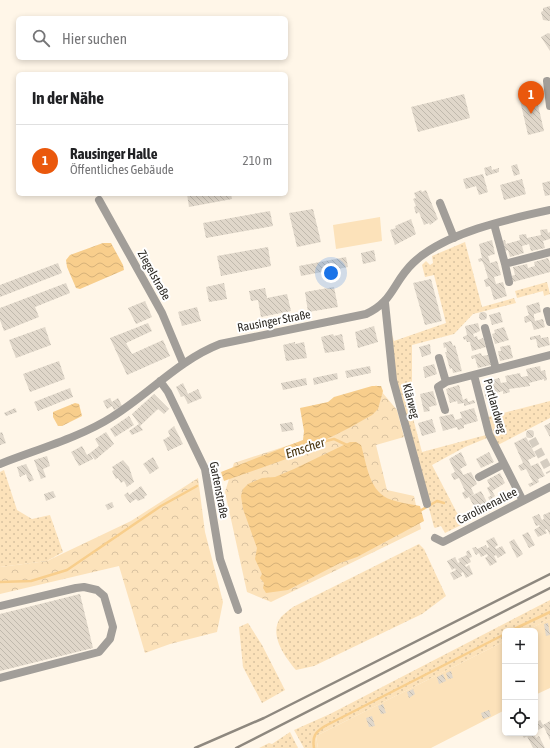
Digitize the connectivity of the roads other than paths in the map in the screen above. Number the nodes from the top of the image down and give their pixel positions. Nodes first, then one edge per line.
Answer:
1 (546, 81) dead end
2 (550, 106) edge
3 (99, 200) dead end
4 (440, 203) dead end
5 (550, 210) edge
6 (494, 224) junction
7 (454, 238) junction
8 (550, 252) edge
9 (505, 264) junction
10 (509, 282) dead end
11 (385, 303) junction
12 (547, 311) dead end
13 (550, 322) edge
14 (485, 328) dead end
15 (550, 355) edge
16 (439, 358) dead end
17 (182, 364) junction
18 (496, 369) junction
19 (474, 375) junction
20 (160, 381) junction
21 (446, 382) junction
22 (445, 410) dead end
23 (0, 464) edge
24 (504, 464) junction
25 (479, 477) dead end
26 (550, 487) edge
27 (523, 500) junction
28 (427, 504) dead end
29 (435, 538) dead end
30 (0, 606) edge
31 (238, 610) dead end
32 (0, 678) edge

1 - 2 street
3 - 17 street, Ziegelstraße
4 - 7 street
5 - 6 street, Rausinger Straße
6 - 7 street, Rausinger Straße
6 - 9 street
7 - 11 street, Rausinger Straße
8 - 9 street
9 - 10 street
11 - 17 street, Rausinger Straße
11 - 28 street, Klärweg
12 - 13 street
14 - 18 street, Portlandweg
15 - 18 street, Portlandweg
16 - 21 street
17 - 20 street, Rausinger Straße
18 - 19 street, Portlandweg
19 - 21 street, Portlandweg
19 - 24 street, Portlandweg
20 - 23 street, Rausinger Straße
20 - 31 street, Gartenstraße
21 - 22 street
24 - 25 street
24 - 27 street, Portlandweg
26 - 27 street, Carolinenallee
27 - 29 street, Carolinenallee
30 - 32 street

